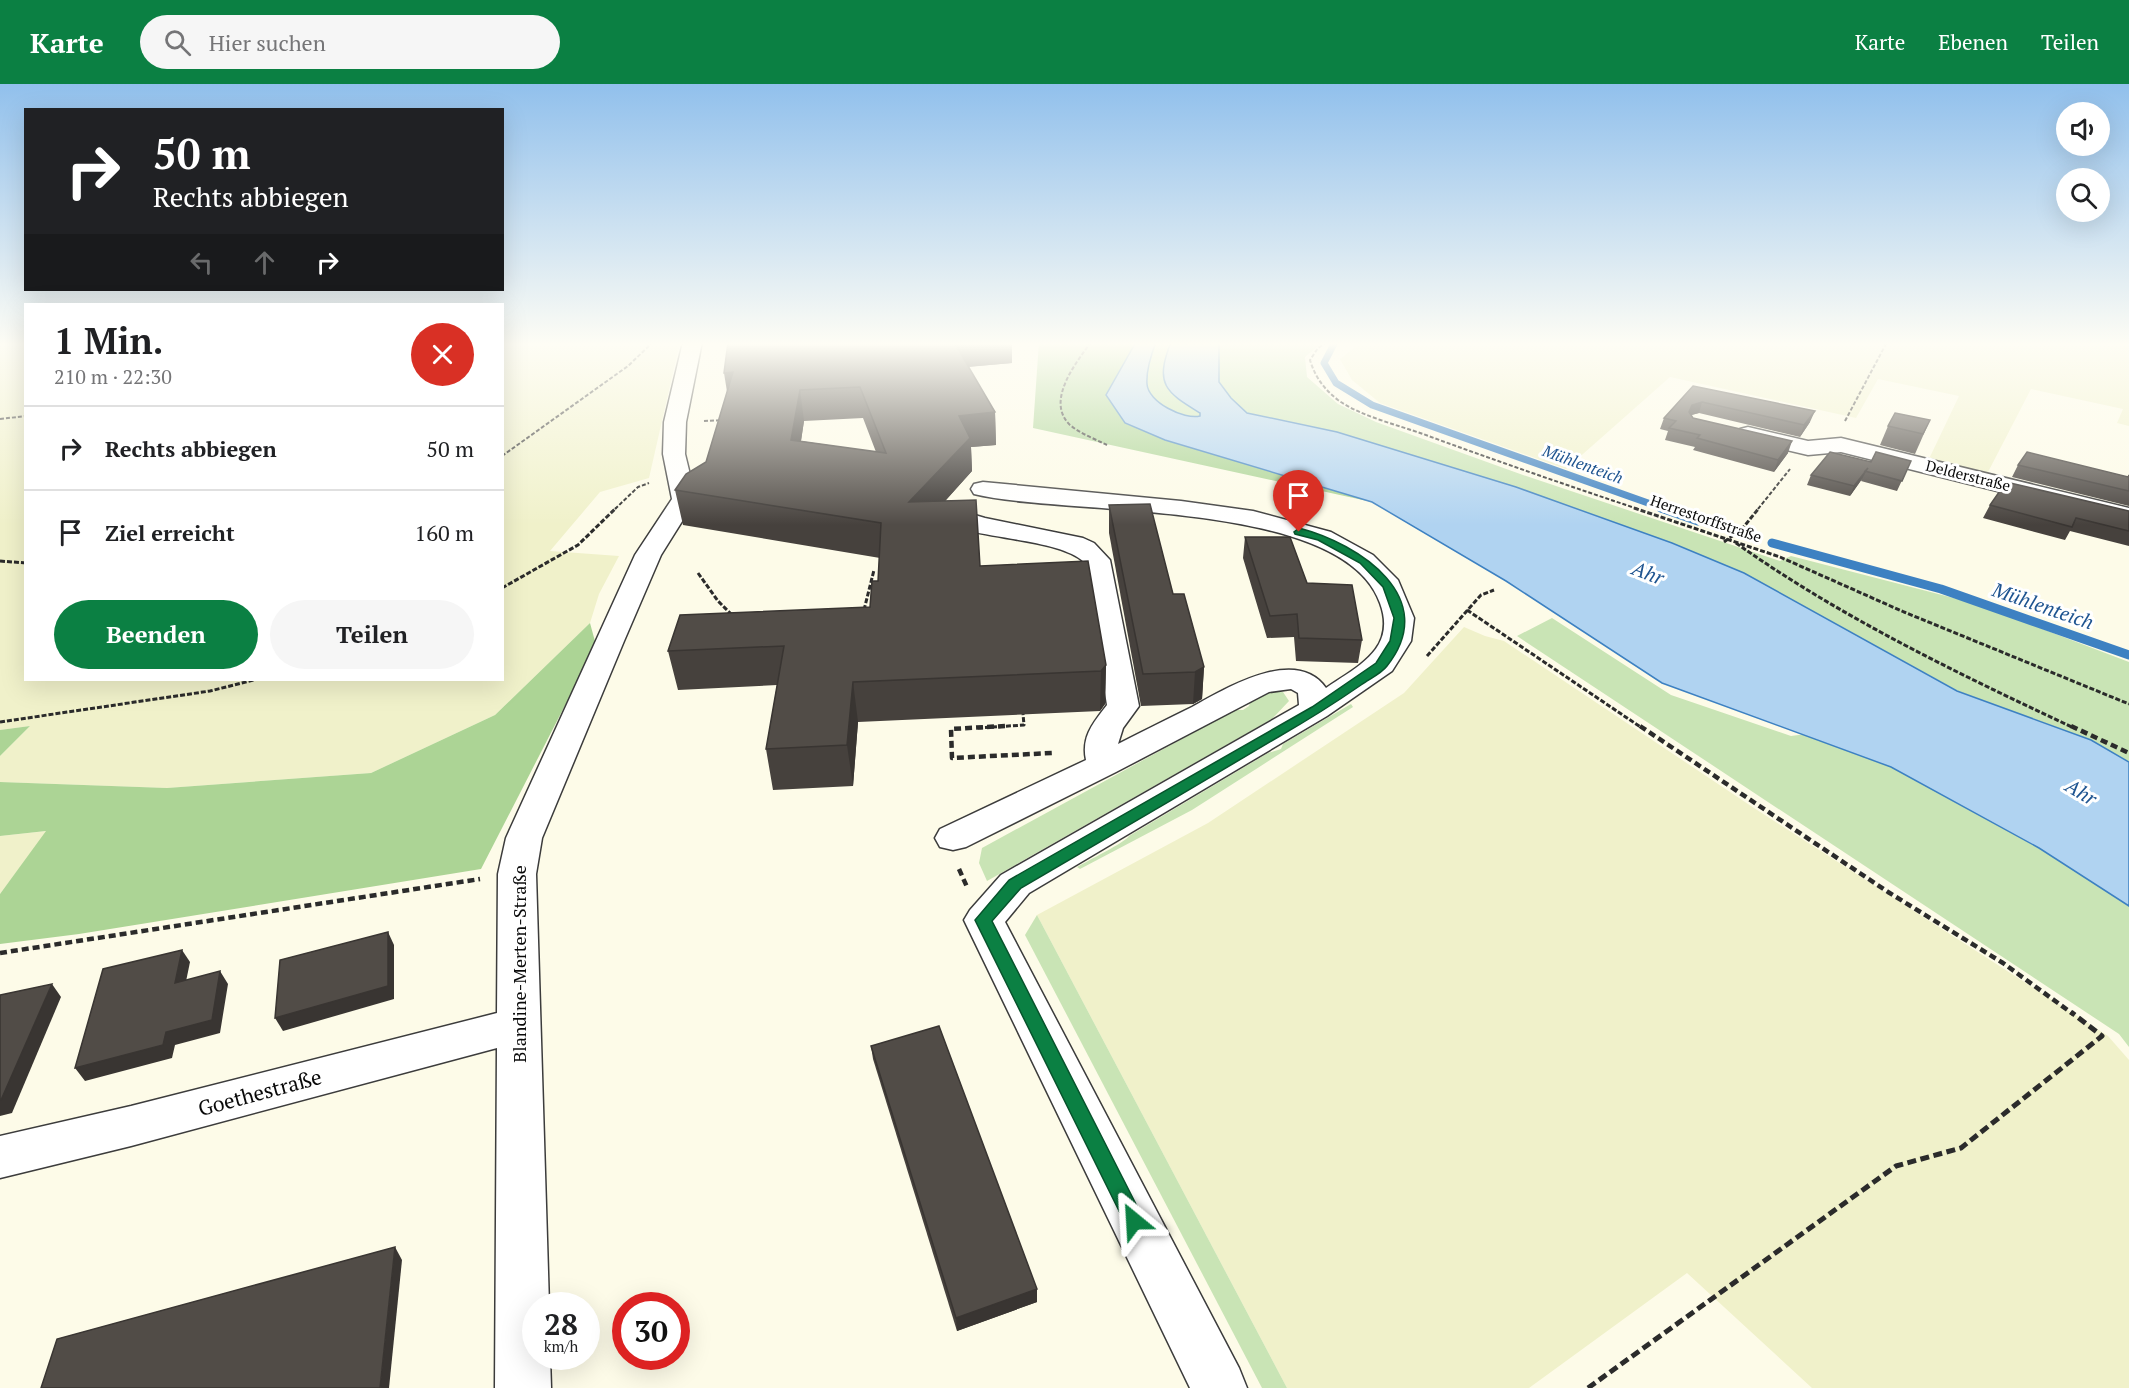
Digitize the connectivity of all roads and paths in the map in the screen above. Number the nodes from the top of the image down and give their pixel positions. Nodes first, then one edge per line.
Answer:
1 (576, 403) edge
2 (680, 403) edge
3 (1060, 403) edge
4 (1344, 403) edge
5 (1855, 403) edge
6 (24, 416) edge
7 (0, 419) edge
8 (728, 420) edge
9 (696, 422) dead end
10 (1731, 430) edge
11 (1107, 445) dead end
12 (1841, 445) junction
13 (1808, 448) junction
14 (504, 455) edge
15 (679, 470) junction
16 (983, 489) dead end
17 (951, 516) edge
18 (2129, 516) edge
19 (1730, 538) junction
20 (1724, 542) dead end
21 (0, 561) edge
22 (24, 563) edge
23 (874, 570) dead end
24 (698, 573) dead end
25 (504, 587) edge
26 (1467, 610) dead end
27 (861, 620) edge
28 (741, 623) edge
29 (250, 681) edge
30 (2129, 704) edge
31 (1316, 709) junction
32 (1023, 714) dead end
33 (0, 722) edge
34 (1059, 753) dead end
35 (2129, 753) edge
36 (1104, 765) junction
37 (953, 838) dead end
38 (517, 874) junction
39 (0, 953) edge
40 (519, 1026) junction
41 (0, 1157) edge
42 (523, 1388) edge
43 (1219, 1388) edge
44 (1588, 1388) edge

1 - 14 path
2 - 15 street, Blandine-Merten-Straße
3 - 11 path
4 - 19 path, Herrestorffstraße
5 - 12 path
6 - 7 path
8 - 9 path
10 - 13 street, Delderstraße
12 - 13 street, Delderstraße
12 - 18 street, Delderstraße
13 - 19 path
15 - 25 path
15 - 38 street, Blandine-Merten-Straße
16 - 31 street
17 - 36 street
19 - 20 path
19 - 30 path, Herrestorffstraße
19 - 35 path
21 - 22 path
23 - 27 path
24 - 28 path
26 - 44 path
29 - 33 path
31 - 36 street
31 - 43 street
32 - 34 path
36 - 37 street
38 - 39 path
38 - 40 street, Blandine-Merten-Straße
40 - 41 street, Goethestraße
40 - 42 street, Blandine-Merten-Straße

